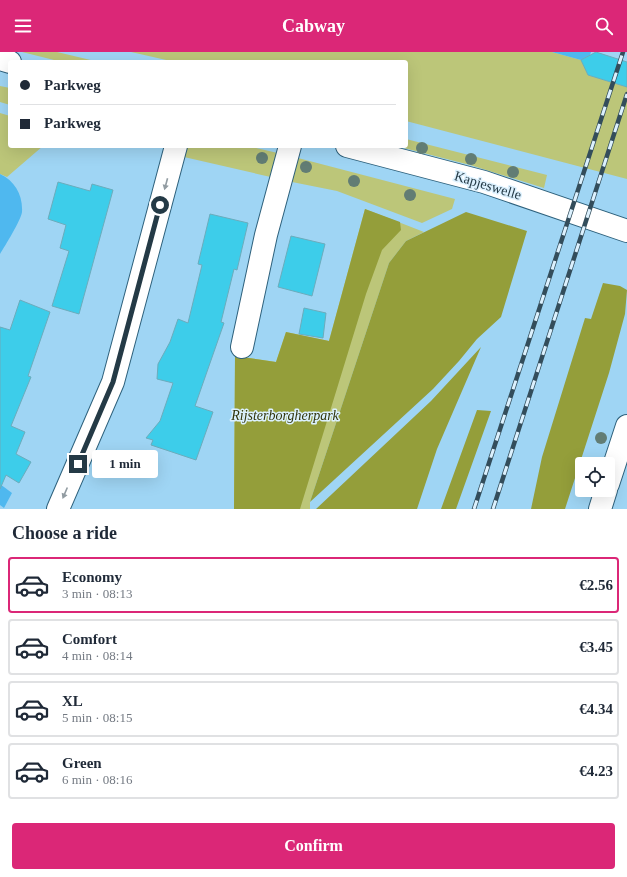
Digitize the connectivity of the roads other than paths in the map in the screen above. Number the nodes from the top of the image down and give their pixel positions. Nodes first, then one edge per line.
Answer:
1 (175, 148) edge
2 (289, 148) edge
3 (355, 148) edge
4 (627, 231) edge
5 (242, 347) dead end
6 (626, 432) edge
7 (615, 464) edge
8 (604, 497) edge
9 (58, 509) edge
10 (600, 509) edge

1 -> 9 street
2 - 5 street
3 - 4 street, Kapjeswelle
6 - 7 street
8 - 10 street

